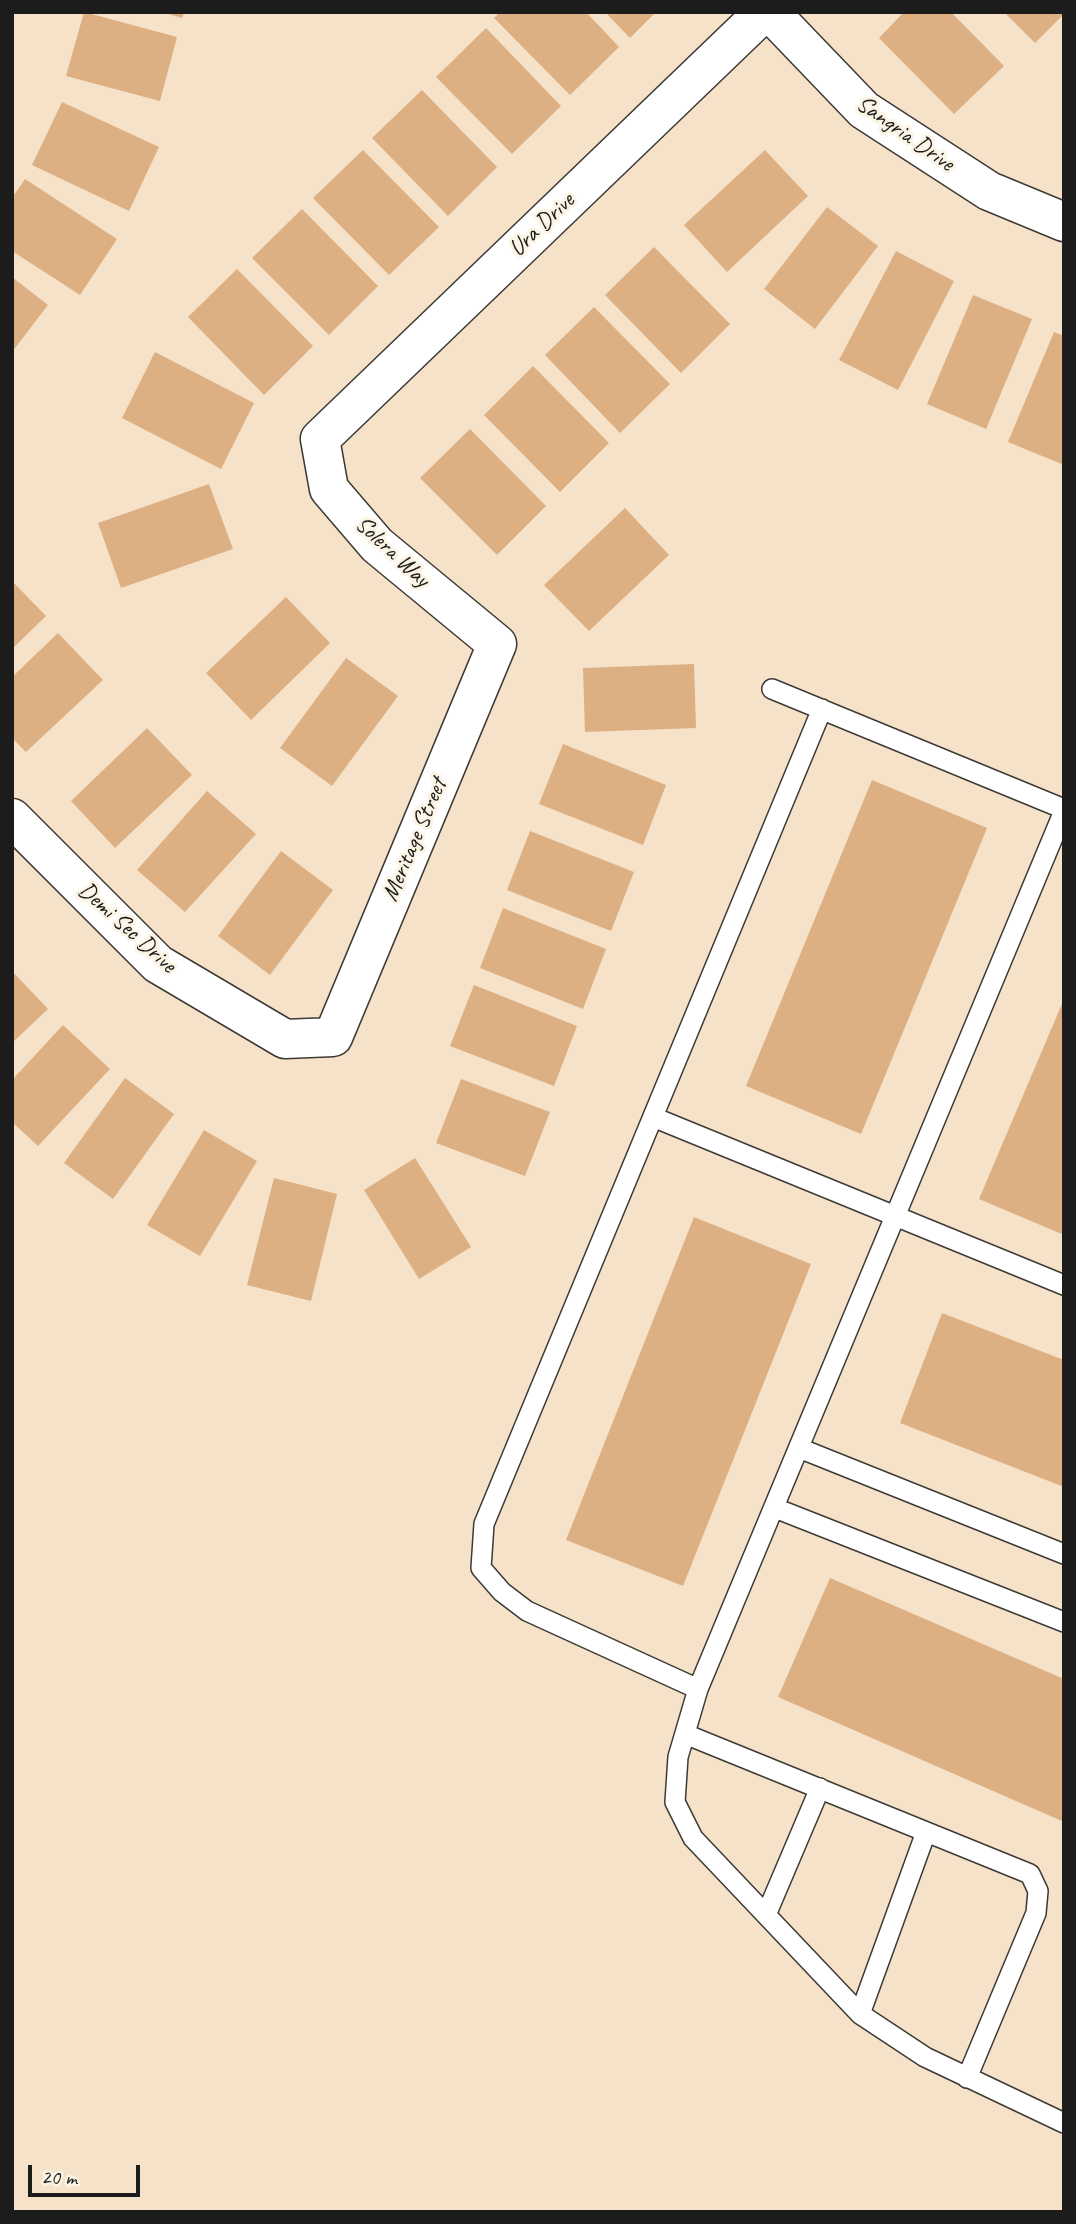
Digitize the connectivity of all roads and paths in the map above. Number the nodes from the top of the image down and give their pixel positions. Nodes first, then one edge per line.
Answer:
1 (764, 12) edge
2 (770, 12) edge
3 (1064, 222) edge
4 (320, 439) joint
5 (497, 643) joint
6 (772, 689) dead end
7 (822, 709) junction
8 (1064, 810) edge
9 (12, 818) edge
10 (333, 1037) joint
11 (653, 1116) junction
12 (896, 1215) junction
13 (1064, 1285) edge
14 (799, 1448) junction
15 (775, 1508) junction
16 (1064, 1554) edge
17 (1064, 1622) edge
18 (698, 1689) junction
19 (685, 1734) junction
20 (820, 1788) junction
21 (926, 1832) junction
22 (766, 1915) junction
23 (860, 2014) junction
24 (967, 2078) junction
25 (1064, 2123) edge

1 - 4 street, Ura Drive
2 - 3 street, Sangria Drive
4 - 5 street, Solera Way
5 - 10 street, Meritage Street
6 - 7 lane
7 - 8 lane
7 - 11 lane
8 - 12 lane
9 - 10 street, Demi Sec Drive
11 - 12 lane
11 - 18 lane
12 - 13 lane
12 - 14 lane
14 - 15 lane
14 - 16 lane
15 - 17 lane
15 - 18 lane
18 - 19 lane
19 - 20 lane
19 - 22 lane
20 - 21 lane
20 - 22 lane
21 - 23 lane
21 - 24 lane
22 - 23 lane
23 - 24 lane
24 - 25 lane

